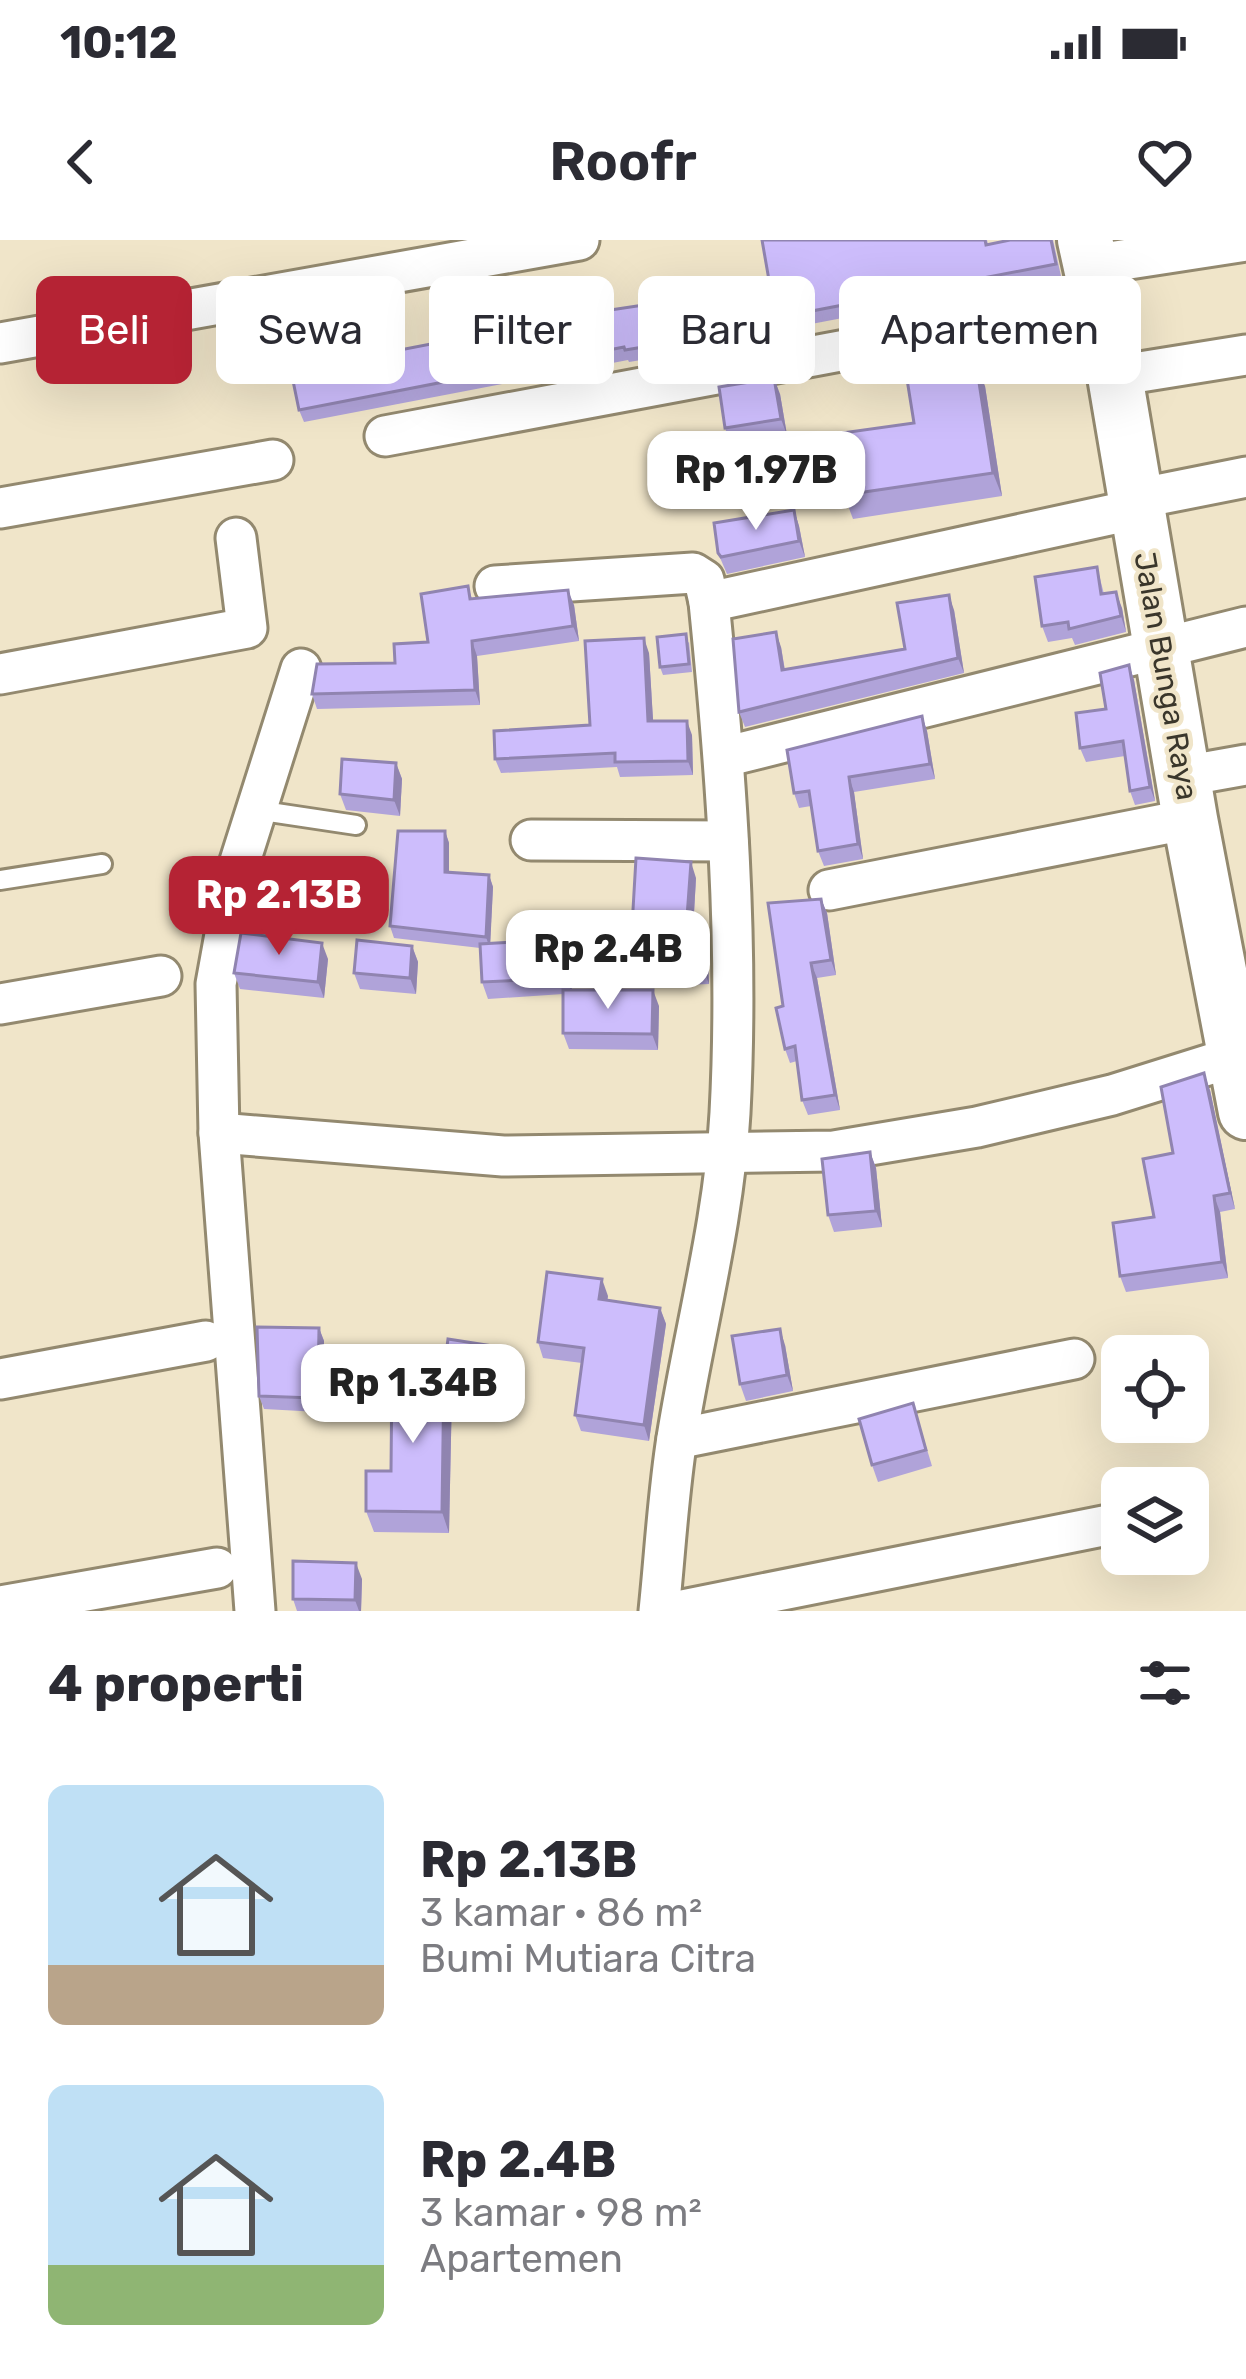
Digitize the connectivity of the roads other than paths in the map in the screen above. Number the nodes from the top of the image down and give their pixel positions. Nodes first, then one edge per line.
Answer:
1 (579, 240) edge
2 (1246, 241) edge
3 (1091, 269) edge
4 (0, 343) edge
5 (1246, 355) edge
6 (1141, 372) edge
7 (1116, 384) edge
8 (385, 436) dead end
9 (273, 460) dead end
10 (1246, 477) edge
11 (1136, 504) junction
12 (0, 508) edge
13 (236, 538) dead end
14 (495, 586) dead end
15 (709, 602) junction
16 (1246, 628) edge
17 (1162, 645) junction
18 (301, 669) dead end
19 (0, 674) edge
20 (724, 758) junction
21 (1246, 765) edge
22 (1187, 797) junction
23 (256, 810) junction
24 (356, 826) dead end
25 (531, 840) dead end
26 (728, 841) junction
27 (102, 864) dead end
28 (0, 880) edge
29 (829, 890) dead end
30 (1229, 932) edge
31 (161, 976) dead end
32 (0, 1004) edge
33 (1240, 1054) edge
34 (1246, 1112) edge
35 (219, 1133) junction
36 (725, 1154) junction
37 (206, 1341) dead end
38 (1074, 1359) dead end
39 (0, 1378) edge
40 (677, 1439) junction
41 (1101, 1526) edge
42 (217, 1568) dead end
43 (0, 1606) edge
44 (255, 1611) edge
45 (659, 1611) edge
46 (677, 1611) edge

1 - 4 street
2 - 3 street
3 - 8 street
5 - 6 street
7 - 11 main road, Jalan Bunga Raya
9 - 12 street
10 - 11 street
11 - 15 street
11 - 17 main road, Jalan Bunga Raya
13 - 19 street
14 - 15 street
15 - 20 street
16 - 17 street
17 - 20 street
17 - 22 main road, Jalan Bunga Raya
18 - 23 street
20 - 26 street
21 - 22 street
22 - 29 street
22 - 30 main road, Jalan Bunga Raya
23 - 24 lane
23 - 35 street
25 - 26 street
26 - 36 street
27 - 28 lane
30 - 33 main road, Jalan Bunga Raya
31 - 32 street
33 - 34 main road, Jalan Bunga Raya
33 - 36 street
35 - 36 street
35 - 44 street
36 - 40 street
37 - 39 street
38 - 40 street
40 - 45 street
41 - 46 street
42 - 43 street

